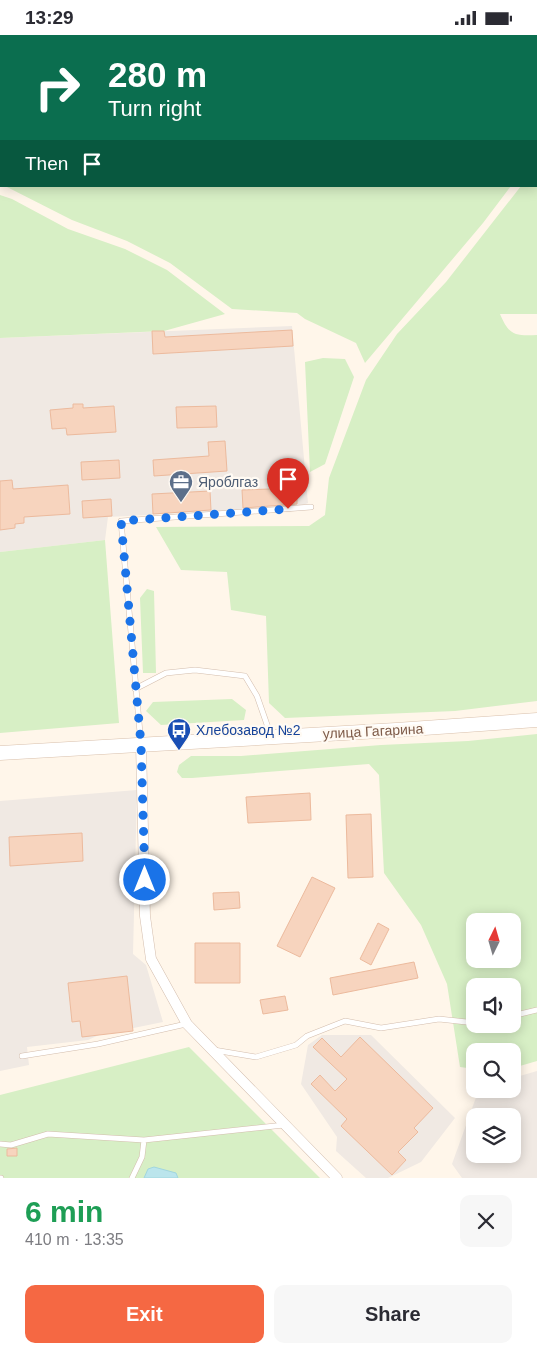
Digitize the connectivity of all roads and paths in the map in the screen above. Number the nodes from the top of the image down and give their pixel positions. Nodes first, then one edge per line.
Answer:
1 (310, 507) dead end
2 (135, 689) junction
3 (537, 720) edge
4 (272, 737) junction
5 (141, 744) junction
6 (0, 753) edge
7 (537, 1010) edge
8 (521, 1014) edge
9 (466, 1022) edge
10 (187, 1023) junction
11 (212, 1049) junction
12 (22, 1056) dead end
13 (285, 1125) junction
14 (144, 1140) junction
15 (0, 1144) edge
16 (132, 1178) edge
17 (337, 1178) edge

1 - 2 lane
2 - 4 lane
2 - 5 lane
3 - 4 main road, улица Гагарина
4 - 5 main road, улица Гагарина
5 - 6 main road, улица Гагарина
5 - 10 street
7 - 8 lane
9 - 11 lane
10 - 11 street
10 - 12 lane
11 - 13 street
13 - 14 lane
13 - 17 street
14 - 15 lane
14 - 16 lane

